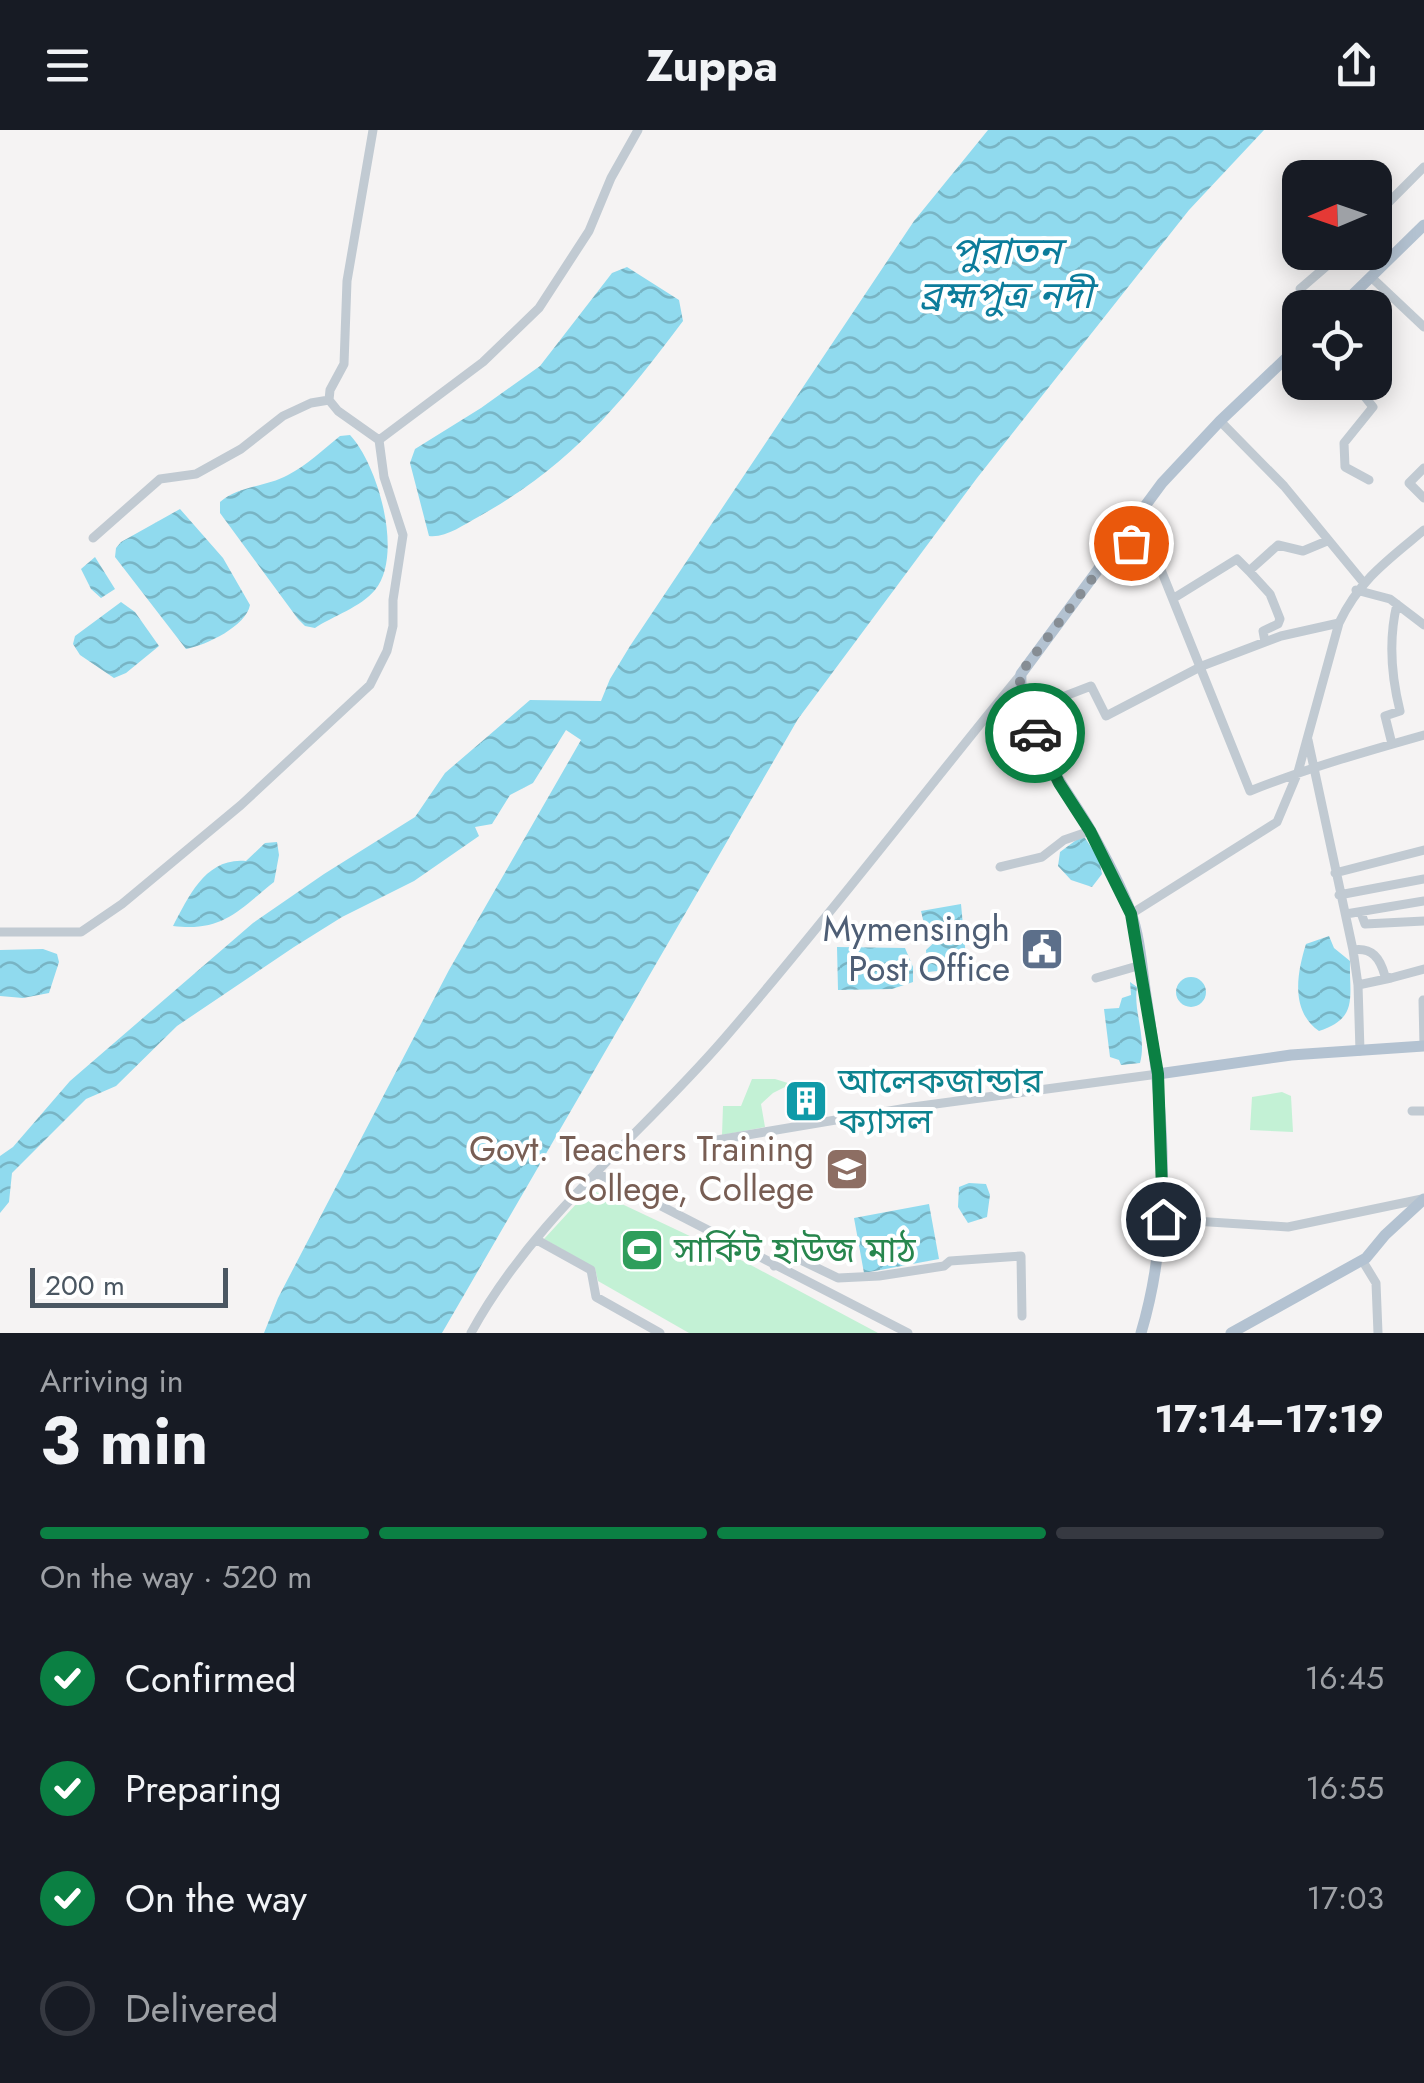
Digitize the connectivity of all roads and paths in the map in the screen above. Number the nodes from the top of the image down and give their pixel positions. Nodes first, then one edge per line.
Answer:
1 (373, 130) edge
2 (638, 130) edge
3 (1424, 167) edge
4 (1392, 199) edge
5 (1424, 226) edge
6 (1322, 270) edge
7 (1371, 277) junction
8 (1301, 290) edge
9 (1358, 290) edge
10 (1424, 306) edge
11 (1414, 316) junction
12 (1424, 327) edge
13 (1282, 362) edge
14 (329, 400) junction
15 (1367, 400) edge
16 (1220, 421) junction
17 (379, 440) junction
18 (1424, 468) edge
19 (1368, 480) dead end
20 (1424, 498) edge
21 (1424, 530) edge
22 (93, 538) dead end
23 (1123, 538) junction
24 (1328, 540) junction
25 (1249, 570) junction
26 (1360, 586) junction
27 (1174, 598) junction
28 (1397, 604) junction
29 (1339, 622) junction
30 (1424, 625) edge
31 (1265, 642) junction
32 (1202, 666) junction
33 (1020, 674) junction
34 (1026, 711) junction
35 (1307, 731) junction
36 (1422, 735) edge
37 (1392, 744) junction
38 (1424, 750) edge
39 (1312, 766) junction
40 (1298, 772) junction
41 (1090, 831) junction
42 (1424, 850) edge
43 (1000, 867) dead end
44 (1334, 873) junction
45 (1424, 879) edge
46 (1339, 895) junction
47 (1424, 901) edge
48 (1361, 912) junction
49 (1131, 914) junction
50 (1346, 914) junction
51 (1424, 921) edge
52 (0, 932) edge
53 (1352, 950) junction
54 (1141, 965) junction
55 (1424, 969) edge
56 (1096, 978) dead end
57 (1390, 978) junction
58 (1358, 984) junction
59 (1423, 1000) edge
60 (1424, 1046) edge
61 (1360, 1052) junction
62 (1158, 1074) junction
63 (1412, 1111) dead end
64 (1424, 1111) edge
65 (717, 1140) dead end
66 (596, 1173) junction
67 (1424, 1199) edge
68 (1163, 1219) junction
69 (537, 1240) junction
70 (1362, 1260) junction
71 (774, 1266) junction
72 (1022, 1316) dead end
73 (471, 1333) edge
74 (660, 1333) edge
75 (908, 1333) edge
76 (1141, 1333) edge
77 (1231, 1333) edge
78 (1378, 1333) edge

1 - 14 street
2 - 17 street
3 - 4 street
5 - 7 main road
6 - 8 street
7 - 9 main road
7 - 11 street
10 - 11 street
11 - 12 street
13 - 16 main road
14 - 17 street
14 - 22 street
15 - 19 street
16 - 23 main road
16 - 24 street
17 - 52 street
18 - 20 street
21 - 26 street
23 - 27 street
23 - 33 main road
24 - 25 street
24 - 26 street
25 - 27 street
25 - 31 street
26 - 28 street
26 - 29 street
27 - 32 street
28 - 30 street
28 - 37 street
29 - 31 street
29 - 35 street
31 - 32 street
32 - 34 street
32 - 40 street
33 - 34 main road
33 - 66 street
34 - 41 main road
35 - 39 street
35 - 40 street
36 - 37 street
36 - 38 street
37 - 39 street
39 - 40 street
39 - 44 street
40 - 49 street
41 - 43 street
41 - 49 main road
42 - 44 street
44 - 46 street
45 - 46 street
46 - 50 street
47 - 48 street
48 - 50 street
48 - 51 street
49 - 54 main road
50 - 53 street
53 - 57 street
53 - 58 street
54 - 56 street
54 - 62 main road
55 - 57 street
57 - 58 street
58 - 61 street
59 - 60 street
60 - 61 main road
61 - 62 main road
62 - 65 street
62 - 68 main road
63 - 64 street
66 - 69 street
66 - 71 street
67 - 68 street
67 - 70 main road
68 - 76 main road
69 - 73 street
69 - 74 street
70 - 77 main road
70 - 78 street
71 - 72 street
71 - 75 street

